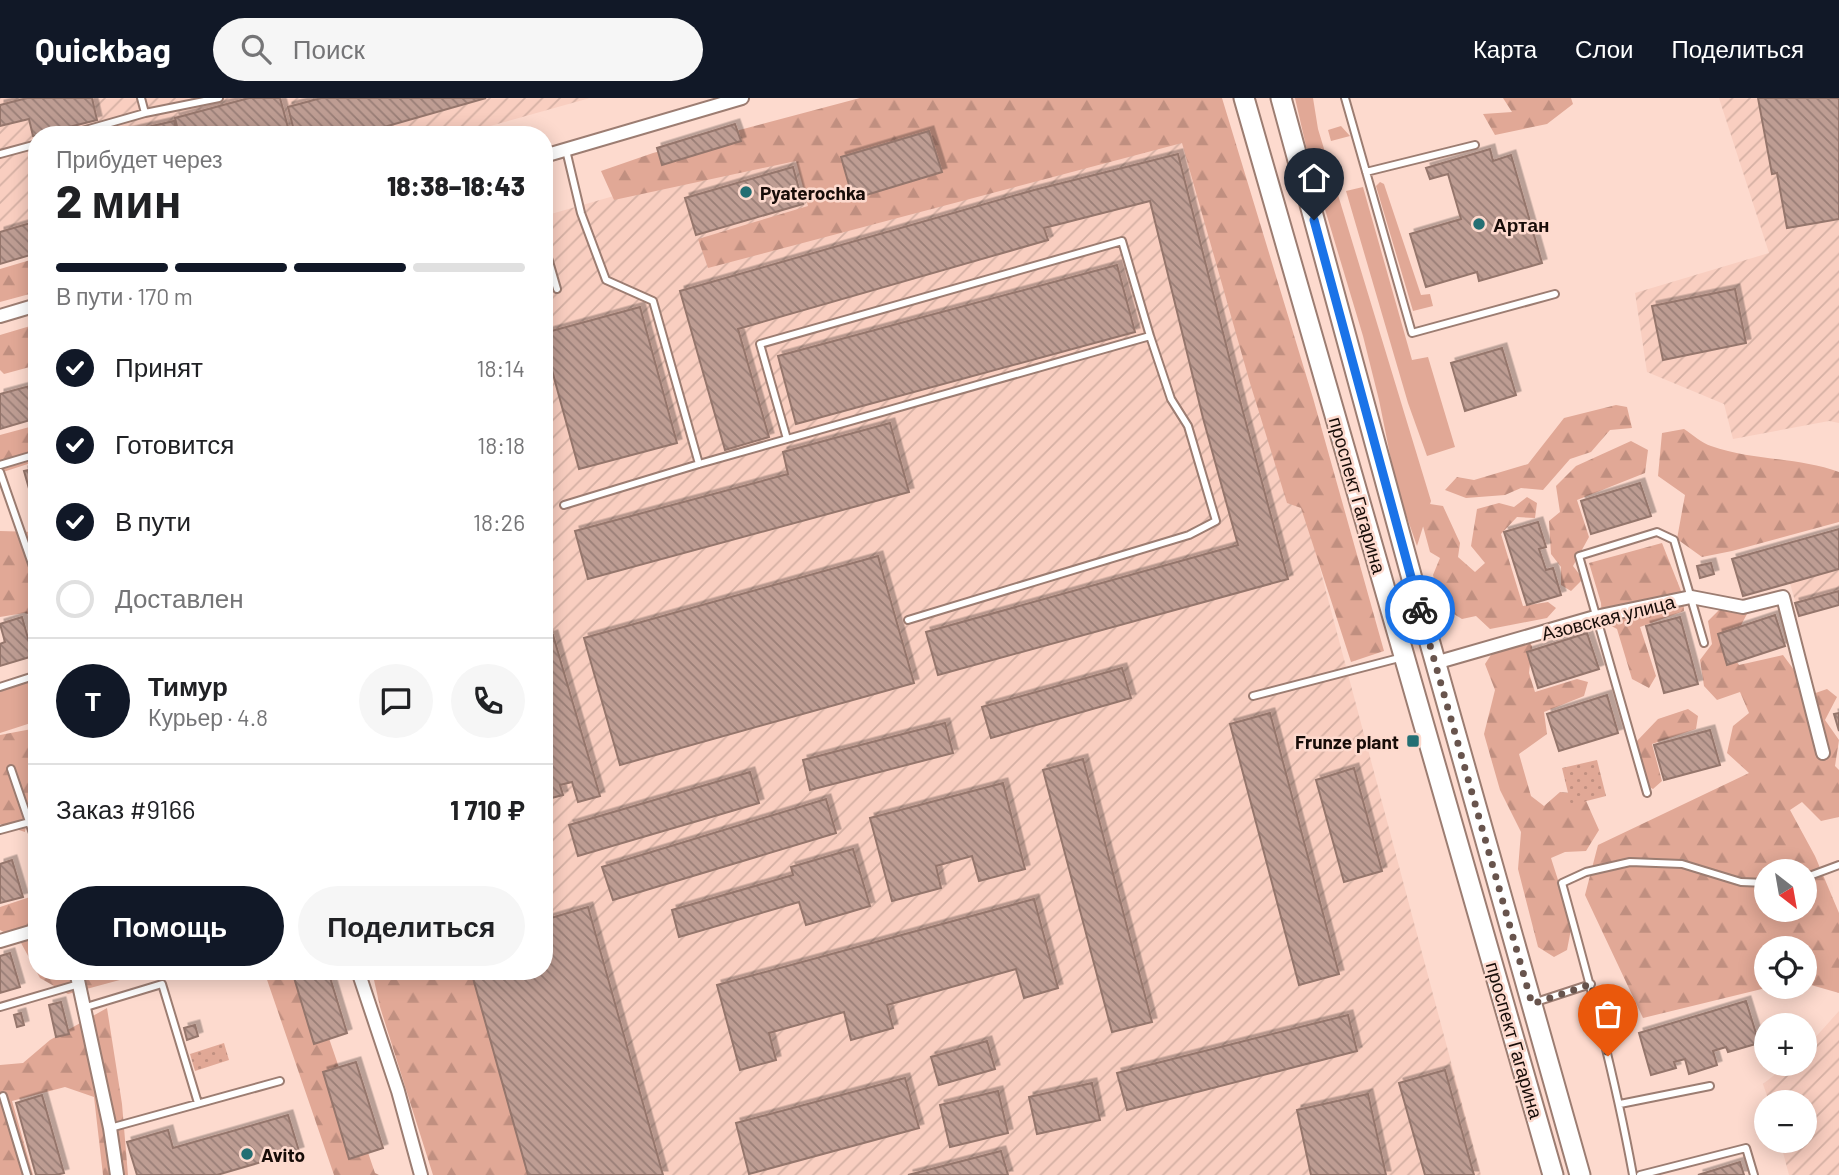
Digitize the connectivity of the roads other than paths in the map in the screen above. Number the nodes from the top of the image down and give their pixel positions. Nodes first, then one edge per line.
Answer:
1 (141, 98) edge
2 (219, 98) edge
3 (742, 98) edge
4 (1244, 98) edge
5 (1345, 98) edge
6 (1283, 103) edge
7 (145, 113) junction
8 (100, 126) edge
9 (1475, 145) dead end
10 (28, 146) edge
11 (566, 150) junction
12 (0, 154) edge
13 (553, 154) edge
14 (1366, 172) junction
15 (553, 275) edge
16 (557, 289) dead end
17 (1555, 294) dead end
18 (28, 308) edge
19 (0, 316) edge
20 (1150, 336) junction
21 (787, 439) junction
22 (28, 457) edge
23 (699, 464) junction
24 (0, 465) edge
25 (0, 472) edge
26 (564, 505) dead end
27 (28, 552) edge
28 (1691, 597) junction
29 (1595, 617) junction
30 (908, 620) dead end
31 (1704, 643) dead end
32 (1405, 657) junction
33 (1436, 663) junction
34 (28, 678) edge
35 (0, 687) edge
36 (1253, 696) dead end
37 (1823, 753) dead end
38 (11, 769) dead end
39 (1647, 793) dead end
40 (28, 822) joint
41 (0, 830) edge
42 (1839, 865) edge
43 (1817, 873) edge
44 (1754, 883) edge
45 (28, 933) edge
46 (0, 941) edge
47 (70, 980) edge
48 (79, 980) edge
49 (361, 980) edge
50 (1591, 984) junction
51 (1532, 1004) junction
52 (0, 1007) edge
53 (86, 1007) junction
54 (280, 1081) dead end
55 (1710, 1086) dead end
56 (3, 1096) dead end
57 (198, 1103) junction
58 (1620, 1104) junction
59 (110, 1128) junction
60 (27, 1175) edge
61 (117, 1175) edge
62 (421, 1175) edge
63 (1553, 1175) edge
64 (1580, 1175) edge
65 (1633, 1175) edge
66 (1642, 1175) edge
67 (1754, 1175) edge

1 - 7 lane
2 - 7 lane
3 - 11 street
4 - 32 main road, проспект Гагарина
5 - 14 lane
6 - 33 main road, проспект Гагарина
7 - 8 lane
9 - 14 lane
10 - 12 lane
11 - 13 street
11 - 23 lane
14 - 17 lane
15 - 16 lane
18 - 19 street
20 - 21 lane
20 - 21 lane
20 - 30 lane
21 - 23 lane
22 - 24 lane
23 - 26 lane
25 - 27 lane
28 - 29 street, Азовская улица
28 - 29 lane
28 - 31 lane
28 - 37 street, Азовская улица
29 - 33 street, Азовская улица
29 - 39 lane
32 - 36 lane
32 - 63 main road, проспект Гагарина
33 - 51 main road, проспект Гагарина
34 - 35 lane
38 - 40 lane
40 - 41 lane
42 - 43 lane
44 - 50 lane
45 - 46 street
47 - 52 lane
48 - 53 street
49 - 62 street
50 - 51 lane
50 - 58 lane
51 - 64 main road, проспект Гагарина
53 - 57 lane
53 - 59 street
54 - 57 lane
55 - 58 lane
56 - 60 lane
57 - 59 lane
58 - 65 lane
59 - 61 street
66 - 67 lane

